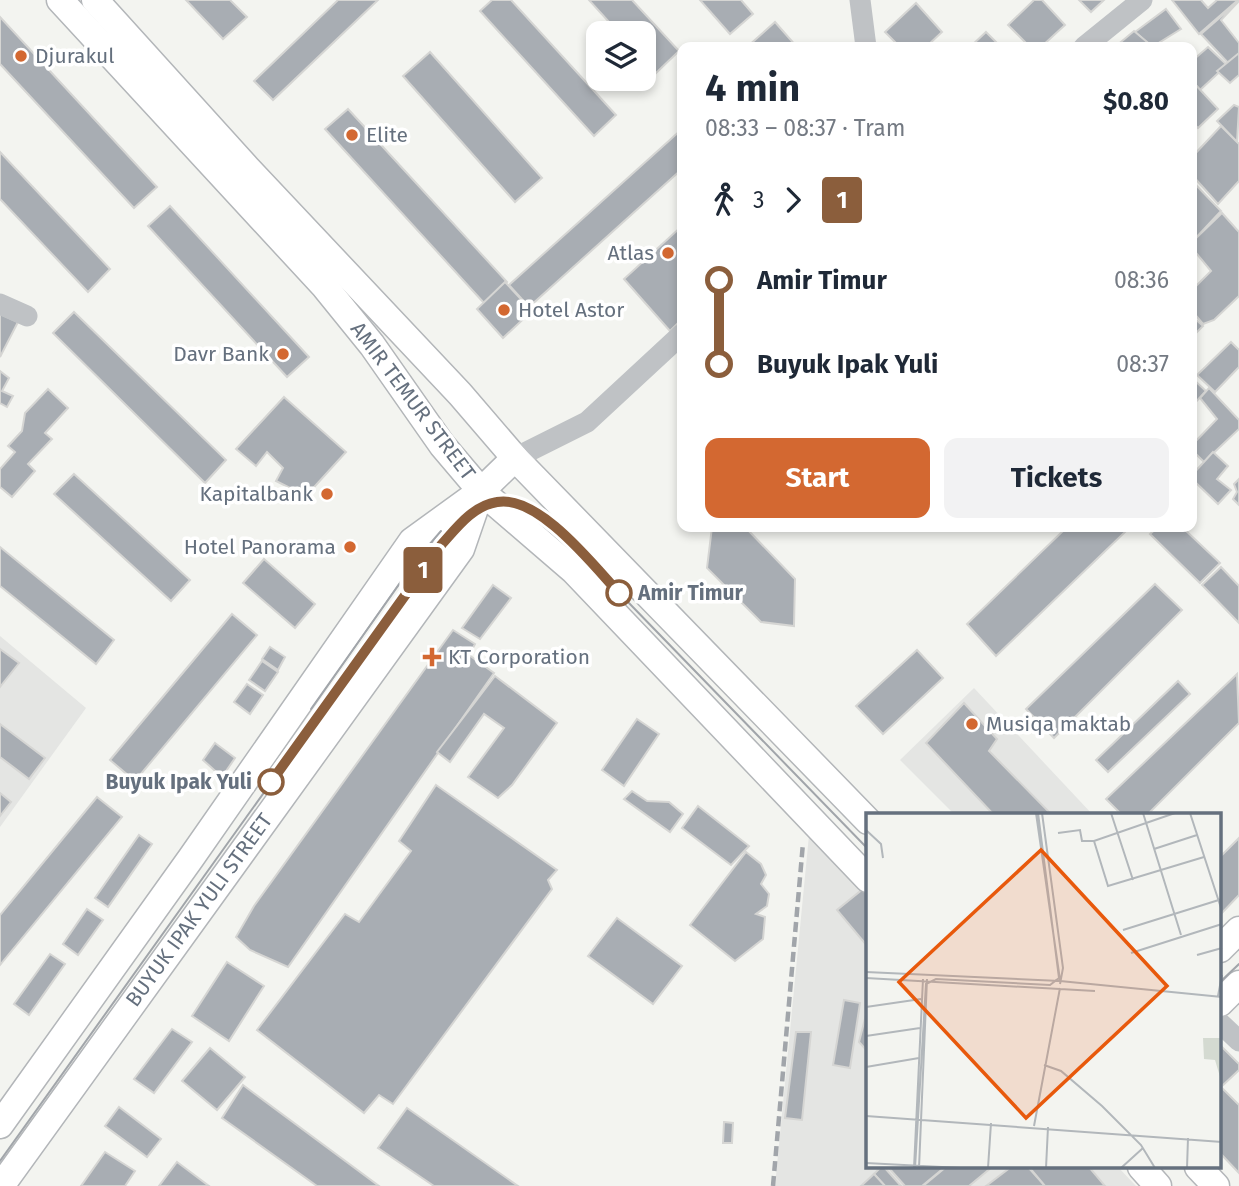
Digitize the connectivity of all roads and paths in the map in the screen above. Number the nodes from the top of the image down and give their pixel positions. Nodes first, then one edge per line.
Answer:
1 (60, 0) edge
2 (95, 0) edge
3 (860, 0) edge
4 (1142, 0) edge
5 (865, 42) edge
6 (1090, 42) edge
7 (0, 304) edge
8 (27, 316) dead end
9 (677, 339) edge
10 (515, 458) junction
11 (481, 491) junction
12 (866, 819) edge
13 (866, 877) edge
14 (1239, 930) edge
15 (1222, 947) edge
16 (1239, 984) edge
17 (1222, 1001) edge
18 (1222, 1025) edge
19 (1239, 1041) edge
20 (0, 1125) edge
21 (1142, 1168) edge
22 (1199, 1168) edge
23 (1, 1186) edge
24 (1158, 1186) edge
25 (1216, 1186) edge

1 - 11 main road, AMIR TEMUR STREET
2 - 10 main road, AMIR TEMUR STREET
3 - 5 street
4 - 6 street
7 - 8 street
9 - 10 street
10 - 11 main road, BUYUK IPAK YULI STREET
10 - 12 main road, AMIR TEMUR STREET
11 - 13 main road, AMIR TEMUR STREET
11 - 20 main road, BUYUK IPAK YULI STREET
11 - 23 main road, BUYUK IPAK YULI STREET
14 - 15 main road
16 - 17 main road
18 - 19 street
21 - 24 main road
22 - 25 main road

